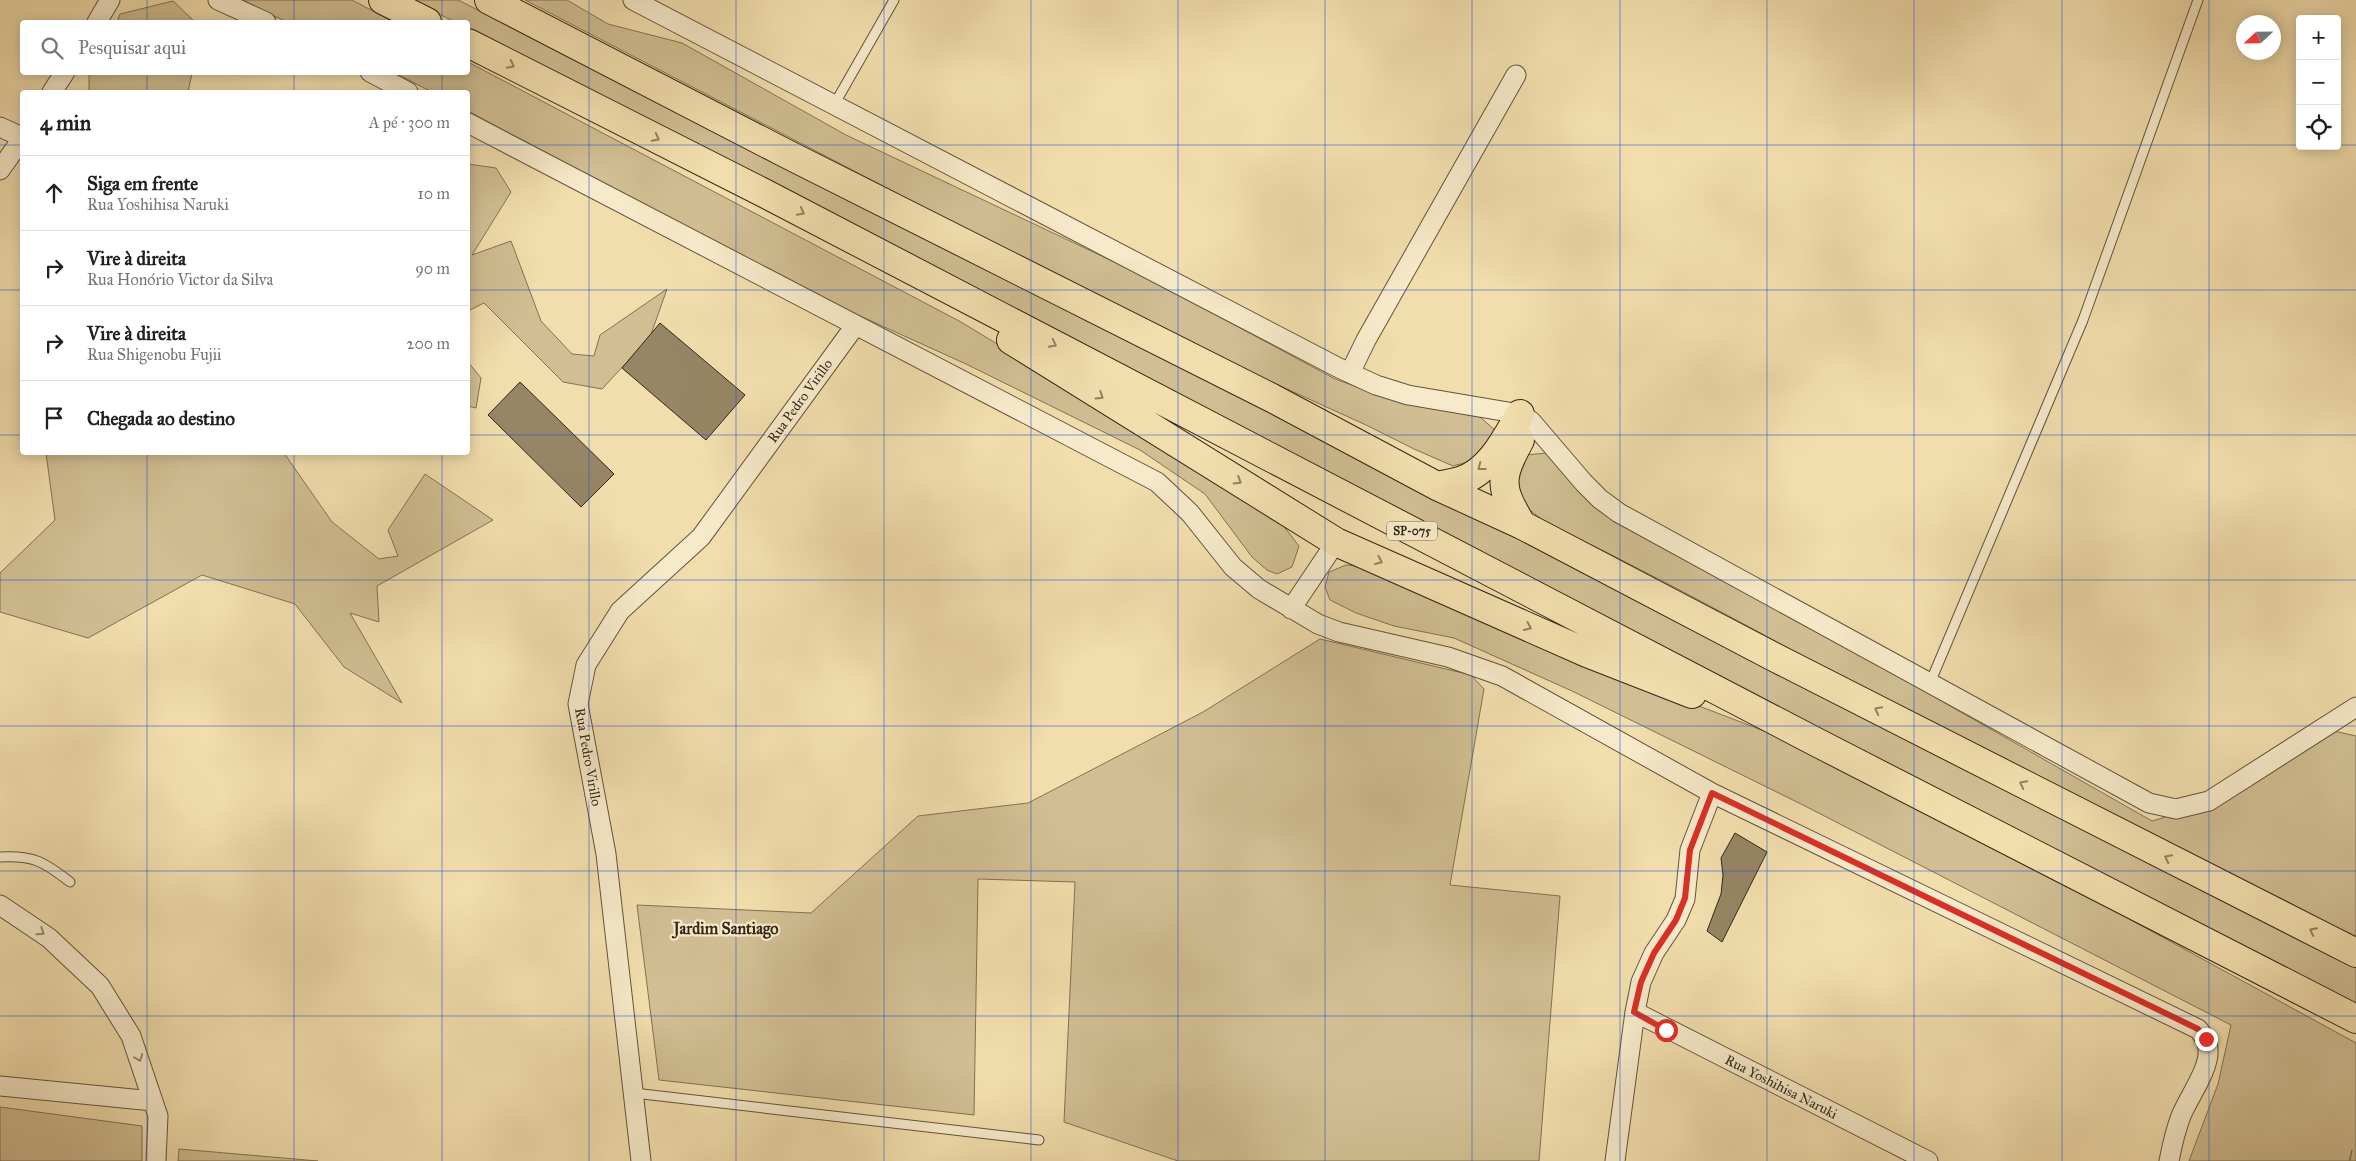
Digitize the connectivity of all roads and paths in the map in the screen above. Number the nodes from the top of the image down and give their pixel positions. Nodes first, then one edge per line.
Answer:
1 (110, 0) edge
2 (218, 0) edge
3 (383, 0) edge
4 (489, 0) edge
5 (633, 0) edge
6 (894, 0) edge
7 (2198, 0) edge
8 (98, 20) edge
9 (262, 20) edge
10 (423, 20) edge
11 (470, 44) edge
12 (63, 75) edge
13 (376, 75) edge
14 (1516, 76) dead end
15 (53, 90) edge
16 (404, 90) edge
17 (834, 106) junction
18 (470, 125) edge
19 (0, 127) edge
20 (20, 137) edge
21 (20, 141) edge
22 (0, 170) edge
23 (929, 280) junction
24 (855, 326) junction
25 (1350, 373) junction
26 (1526, 418) junction
27 (1437, 486) junction
28 (1522, 525) junction
29 (1336, 542) junction
30 (1291, 609) junction
31 (1930, 682) junction
32 (2356, 707) edge
33 (1818, 743) junction
34 (1712, 793) junction
35 (0, 858) edge
36 (70, 882) dead end
37 (0, 906) edge
38 (2356, 954) edge
39 (1634, 1012) junction
40 (2356, 1019) edge
41 (0, 1086) edge
42 (634, 1093) junction
43 (153, 1100) junction
44 (1039, 1140) dead end
45 (156, 1161) edge
46 (641, 1161) edge
47 (1615, 1161) edge
48 (1928, 1161) edge
49 (2169, 1161) edge

1 - 8 street
2 - 9 street
3 - 10 highway
4 - 27 highway
5 - 17 street
6 - 17 lane
7 - 31 lane
11 -> 23 highway, SP-075
12 - 15 street
13 - 16 street
14 - 25 street
17 - 25 street
18 - 24 street
19 - 20 street
21 - 22 street
23 -> 29 highway
23 -> 33 highway, SP-075
24 - 30 street
24 - 42 street, Rua Pedro Virillo
25 - 26 street
26 -> 27 highway
26 - 28 highway
26 - 31 street
27 - 28 highway
38 -> 28 highway
29 - 30 street
29 -> 33 highway
30 - 34 street
31 - 32 street
33 - 40 highway, SP-075
34 - 39 street
34 - 49 street
35 - 36 lane
37 -> 43 street
39 - 47 street
39 - 48 street, Rua Yoshihisa Naruki
41 - 43 street
42 - 44 lane
42 - 46 street, Rua Pedro Virillo
43 - 45 street

